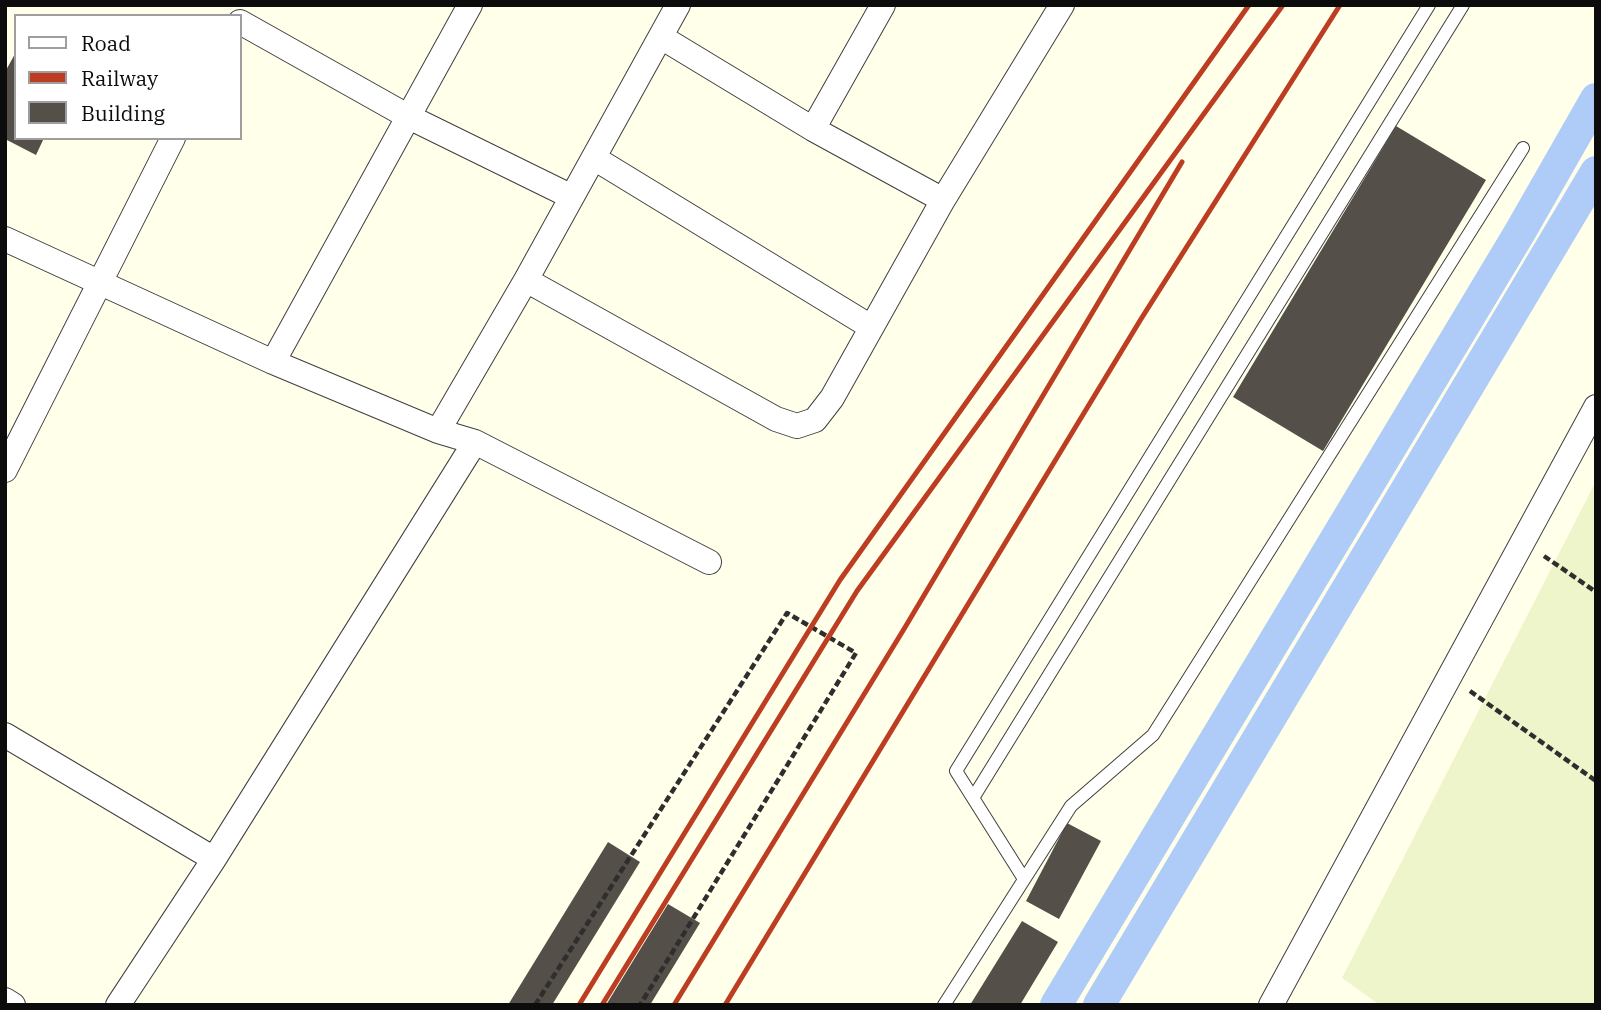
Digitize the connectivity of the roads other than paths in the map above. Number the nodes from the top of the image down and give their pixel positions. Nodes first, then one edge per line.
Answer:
1 (470, 5) edge
2 (678, 5) edge
3 (883, 5) edge
4 (1062, 5) edge
5 (1429, 5) edge
6 (1463, 5) edge
7 (242, 23) edge
8 (661, 37) junction
9 (409, 117) junction
10 (813, 129) junction
11 (172, 140) edge
12 (1524, 148) dead end
13 (594, 158) junction
14 (570, 196) junction
15 (943, 200) junction
16 (5, 239) edge
17 (526, 280) junction
18 (101, 284) junction
19 (871, 327) junction
20 (273, 362) junction
21 (1596, 407) edge
22 (438, 431) junction
23 (475, 442) junction
24 (5, 470) edge
25 (709, 562) dead end
26 (5, 735) edge
27 (974, 798) junction
28 (214, 859) junction
29 (1024, 879) junction
30 (5, 1000) edge
31 (13, 1005) edge
32 (118, 1005) edge
33 (944, 1005) edge
34 (1271, 1005) edge

1 - 9 street
2 - 8 street
3 - 10 street
4 - 15 street
5 - 27 lane
6 - 27 lane
7 - 9 street
8 - 10 street
8 - 13 street
9 - 14 street
9 - 20 street
10 - 15 street
11 - 18 street
12 - 29 lane
13 - 14 street
13 - 19 street
14 - 17 street
15 - 19 street
16 - 18 street
17 - 19 street
17 - 22 street
18 - 20 street
18 - 24 street
20 - 22 street
21 - 34 street
22 - 23 street
23 - 25 street
23 - 28 street
26 - 28 street
27 - 29 lane
28 - 32 street
29 - 33 lane
30 - 31 street

